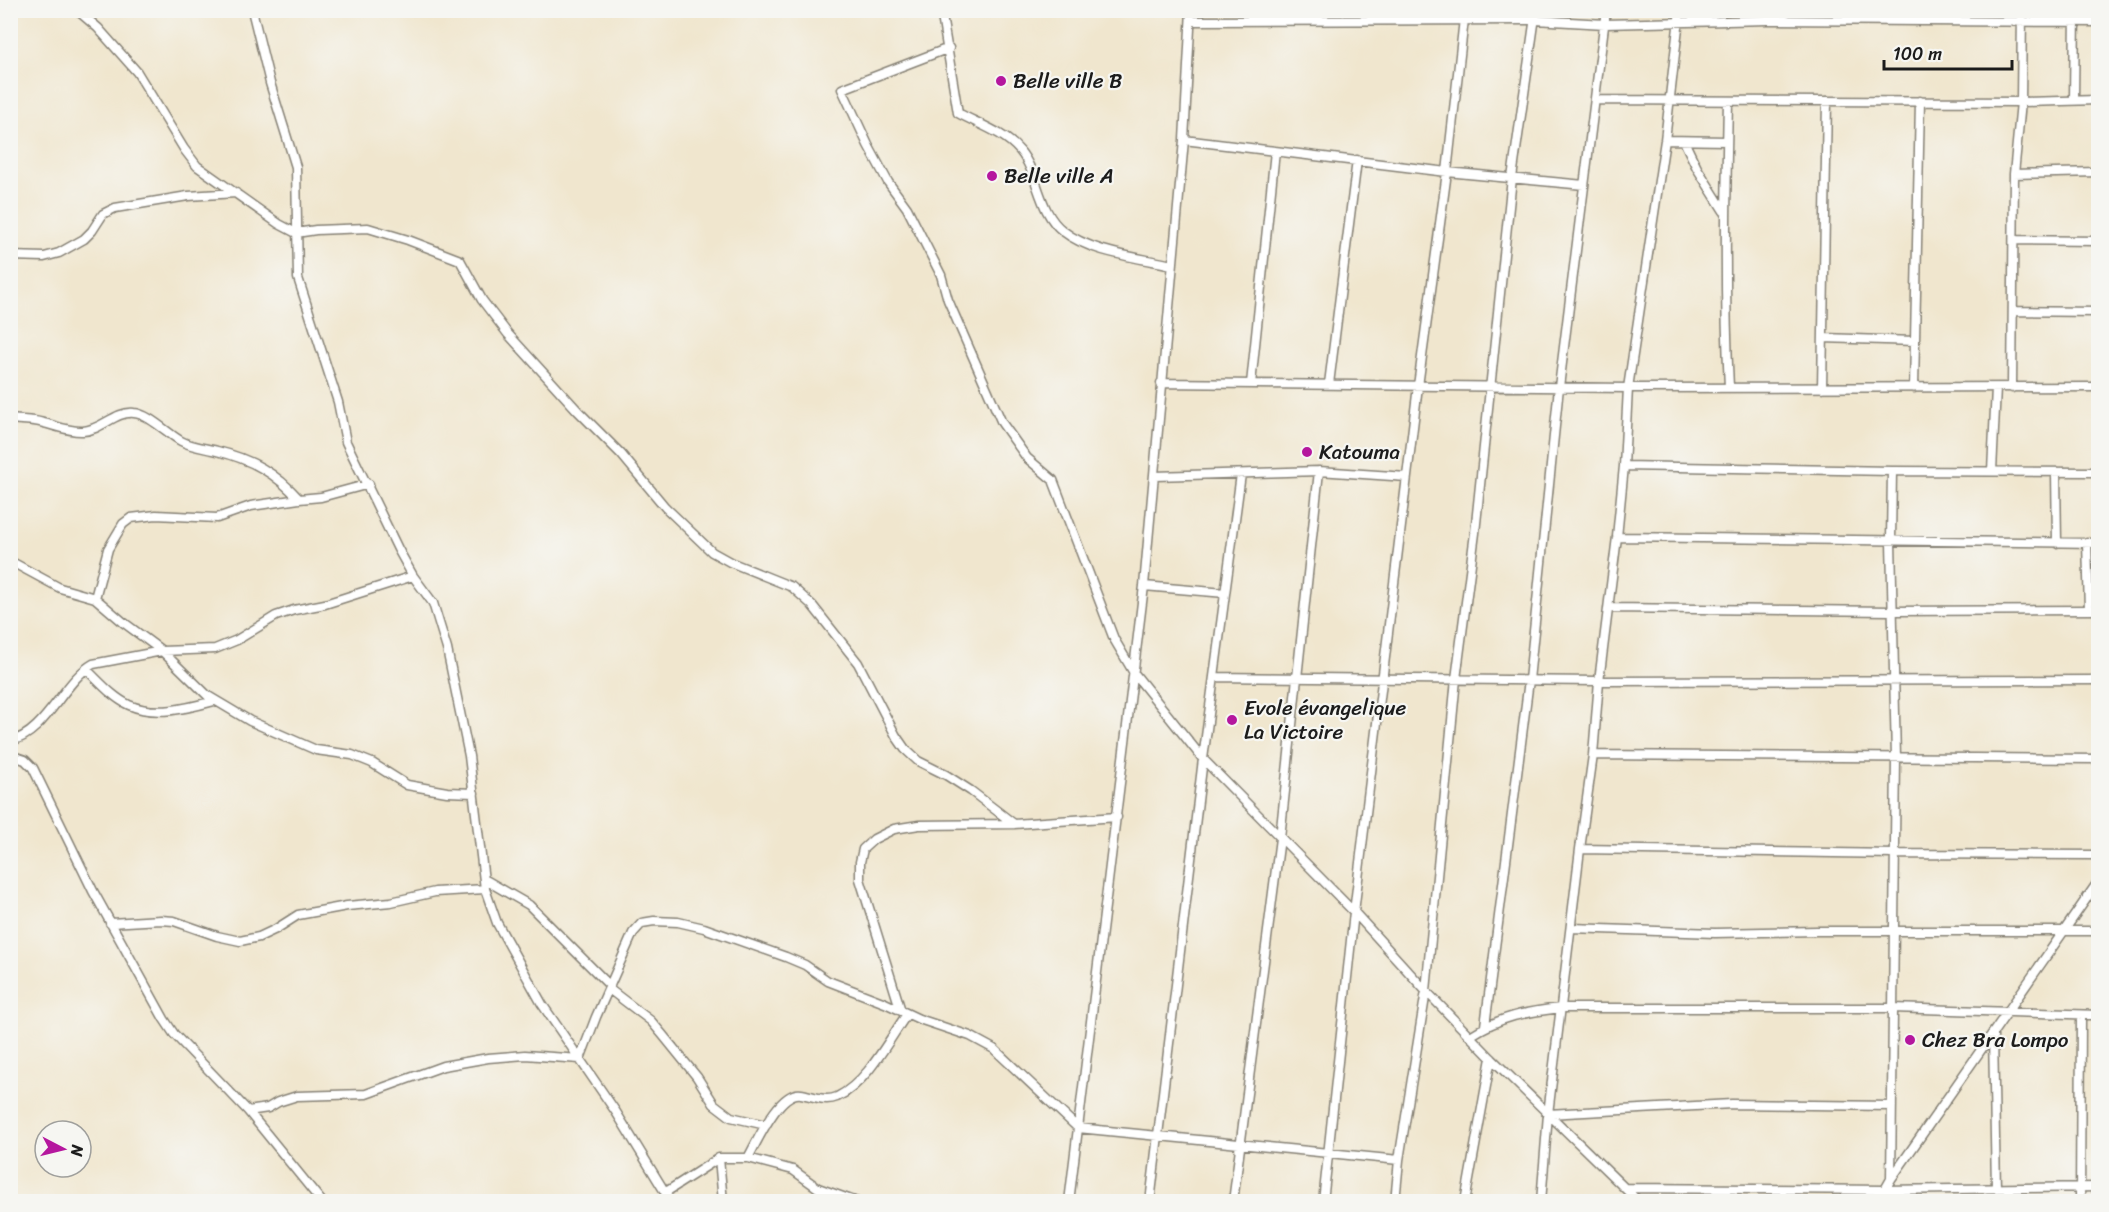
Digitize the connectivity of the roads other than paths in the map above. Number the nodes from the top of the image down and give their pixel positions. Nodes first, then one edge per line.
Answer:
1 (76, 10) edge
2 (252, 10) edge
3 (942, 10) edge
4 (1191, 10) edge
5 (1606, 10) edge
6 (1680, 10) edge
7 (1768, 10) edge
8 (2022, 10) edge
9 (2075, 10) edge
10 (1464, 15) edge
11 (1535, 15) edge
12 (1768, 20) junction
13 (1191, 21) junction
14 (2022, 21) junction
15 (2075, 22) junction
16 (2098, 22) edge
17 (1678, 23) junction
18 (1605, 24) junction
19 (949, 48) junction
20 (1596, 100) junction
21 (2074, 100) junction
22 (2098, 100) edge
23 (1670, 101) junction
24 (1728, 101) junction
25 (1827, 101) junction
26 (1920, 101) junction
27 (2020, 102) junction
28 (1184, 140) junction
29 (1665, 140) junction
30 (1684, 141) junction
31 (1727, 141) junction
32 (1275, 151) junction
33 (1357, 160) junction
34 (1447, 171) junction
35 (2098, 172) edge
36 (2014, 174) junction
37 (1512, 178) junction
38 (1584, 185) junction
39 (236, 193) junction
40 (1725, 211) junction
41 (296, 233) junction
42 (2014, 240) junction
43 (2098, 241) edge
44 (10, 256) edge
45 (1172, 265) junction
46 (2013, 311) junction
47 (2098, 312) edge
48 (1823, 338) junction
49 (1915, 341) junction
50 (1161, 382) junction
51 (1251, 384) junction
52 (1329, 384) junction
53 (1418, 386) junction
54 (1489, 386) junction
55 (1559, 387) junction
56 (1729, 387) junction
57 (2098, 387) edge
58 (1628, 388) junction
59 (1822, 388) junction
60 (1914, 388) junction
61 (1996, 388) junction
62 (2012, 388) junction
63 (10, 419) edge
64 (1624, 466) junction
65 (1319, 471) junction
66 (1892, 471) junction
67 (1992, 471) junction
68 (2056, 472) junction
69 (2098, 472) edge
70 (1241, 474) junction
71 (1155, 476) junction
72 (1407, 477) junction
73 (369, 484) junction
74 (299, 499) junction
75 (1617, 537) junction
76 (1891, 541) junction
77 (2087, 542) junction
78 (2057, 543) junction
79 (2098, 543) edge
80 (10, 561) edge
81 (413, 576) junction
82 (1144, 586) junction
83 (1226, 593) junction
84 (95, 598) junction
85 (1609, 608) junction
86 (2094, 610) edge
87 (1893, 611) junction
88 (162, 651) junction
89 (86, 669) junction
90 (1134, 673) junction
91 (1214, 677) junction
92 (1296, 677) junction
93 (1383, 679) junction
94 (1456, 680) junction
95 (1529, 680) junction
96 (1896, 680) junction
97 (2098, 680) edge
98 (1599, 681) junction
99 (214, 701) junction
100 (10, 741) edge
101 (10, 754) edge
102 (1593, 755) junction
103 (1896, 758) junction
104 (1203, 759) junction
105 (2098, 759) edge
106 (474, 793) junction
107 (1117, 817) junction
108 (1014, 824) junction
109 (1280, 838) junction
110 (1580, 849) junction
111 (1895, 854) junction
112 (2098, 855) edge
113 (484, 879) junction
114 (2098, 882) edge
115 (485, 889) junction
116 (1354, 912) junction
117 (110, 923) junction
118 (1571, 928) junction
119 (1895, 931) junction
120 (2065, 931) junction
121 (2098, 931) edge
122 (610, 988) junction
123 (1426, 992) junction
124 (1561, 1008) junction
125 (1893, 1008) junction
126 (904, 1012) junction
127 (2009, 1012) junction
128 (2081, 1015) junction
129 (2098, 1015) edge
130 (1485, 1026) junction
131 (1993, 1034) junction
132 (1470, 1036) junction
133 (1491, 1058) junction
134 (580, 1059) junction
135 (1892, 1106) junction
136 (248, 1111) junction
137 (1548, 1114) junction
138 (766, 1125) junction
139 (1078, 1128) junction
140 (1159, 1136) junction
141 (1239, 1143) junction
142 (1328, 1154) junction
143 (719, 1158) junction
144 (748, 1158) junction
145 (1399, 1161) junction
146 (1891, 1179) junction
147 (2080, 1187) junction
148 (2098, 1187) edge
149 (1625, 1188) junction
150 (1996, 1189) junction
151 (1886, 1190) junction
152 (666, 1192) junction
153 (322, 1202) edge
154 (671, 1202) edge
155 (723, 1202) edge
156 (856, 1202) edge
157 (1069, 1202) edge
158 (1150, 1202) edge
159 (1233, 1202) edge
160 (1323, 1202) edge
161 (1395, 1202) edge
162 (1465, 1202) edge
163 (1541, 1202) edge
164 (1639, 1202) edge
165 (1878, 1202) edge
166 (2080, 1202) edge

1 - 39 street
2 - 41 street
3 - 19 street
4 - 13 street
5 - 18 street
6 - 17 street
7 - 12 street
8 - 14 street
9 - 15 street
10 - 11 street
10 - 13 street
10 - 34 street
11 - 18 street
11 - 37 street
12 - 14 street
12 - 17 street
13 - 28 street
14 - 15 street
14 - 27 street
15 - 16 street
15 - 21 street
17 - 18 street
17 - 23 street
18 - 20 street
19 - 45 street
19 - 90 street
20 - 23 street
20 - 38 street
21 - 22 street
21 - 27 street
23 - 24 street
23 - 29 street
24 - 25 street
24 - 31 street
25 - 26 street
25 - 48 street
26 - 27 street
26 - 49 street
27 - 36 street
28 - 32 street
28 - 45 street
29 - 30 street
29 - 58 street
30 - 31 street
30 - 40 street
31 - 40 street
32 - 33 street
32 - 51 street
33 - 34 street
33 - 52 street
34 - 37 street
34 - 53 street
35 - 36 street
36 - 42 street
37 - 38 street
37 - 54 street
38 - 55 street
39 - 41 street
39 - 44 street
40 - 56 street
41 - 73 street
41 - 108 street
42 - 43 street
42 - 46 street
45 - 50 street
46 - 47 street
46 - 62 street
48 - 49 street
48 - 59 street
49 - 60 street
50 - 51 street
50 - 71 street
51 - 52 street
52 - 53 street
53 - 54 street
53 - 72 street
54 - 55 street
54 - 94 street
55 - 58 street
55 - 95 street
56 - 58 street
56 - 59 street
57 - 62 street
58 - 64 street
59 - 60 street
60 - 61 street
61 - 62 street
61 - 67 street
63 - 74 street
64 - 66 street
64 - 75 street
65 - 70 street
65 - 72 street
65 - 92 street
66 - 67 street
66 - 76 street
67 - 68 street
68 - 69 street
68 - 78 street
70 - 71 street
70 - 83 street
71 - 82 street
72 - 93 street
73 - 74 street
73 - 81 street
74 - 84 street
75 - 76 street
75 - 85 street
76 - 78 street
76 - 87 street
77 - 78 street
77 - 79 street
77 - 86 street
80 - 84 street
81 - 88 street
81 - 106 street
82 - 83 street
82 - 90 street
83 - 91 street
84 - 88 street
85 - 87 street
85 - 98 street
86 - 87 street
87 - 96 street
88 - 89 street
88 - 99 street
89 - 99 street
89 - 100 street
90 - 104 street
90 - 107 street
91 - 92 street
91 - 104 street
92 - 93 street
92 - 109 street
93 - 94 street
93 - 116 street
94 - 95 street
94 - 123 street
95 - 98 street
95 - 130 street
96 - 97 street
96 - 98 street
96 - 103 street
98 - 102 street
99 - 106 street
101 - 117 street
102 - 103 street
102 - 110 street
103 - 105 street
103 - 111 street
104 - 109 street
104 - 140 street
106 - 113 street
107 - 108 street
107 - 139 street
108 - 126 street
109 - 116 street
109 - 141 street
110 - 111 street
110 - 118 street
111 - 112 street
111 - 119 street
113 - 115 street
113 - 122 street
114 - 120 street
115 - 117 street
115 - 134 street
116 - 123 street
116 - 142 street
117 - 136 street
118 - 119 street
118 - 124 street
119 - 120 street
119 - 125 street
120 - 121 street
120 - 127 street
122 - 126 street
122 - 134 street
122 - 138 street
123 - 132 street
123 - 145 street
124 - 125 street
124 - 130 street
124 - 137 street
125 - 127 street
125 - 135 street
126 - 138 street
126 - 139 street
127 - 128 street
127 - 131 street
128 - 129 street
128 - 147 street
130 - 132 street
131 - 146 street
131 - 150 street
132 - 133 street
133 - 137 street
133 - 162 street
134 - 136 street
134 - 152 street
135 - 137 street
135 - 146 street
136 - 153 street
137 - 149 street
137 - 163 street
138 - 144 street
139 - 140 street
139 - 157 street
140 - 141 street
140 - 158 street
141 - 142 street
141 - 159 street
142 - 145 street
142 - 160 street
143 - 144 street
143 - 152 street
143 - 155 street
144 - 156 street
145 - 161 street
146 - 151 street
147 - 148 street
147 - 150 street
147 - 166 street
149 - 151 street
149 - 164 street
150 - 151 street
151 - 165 street
152 - 154 street

